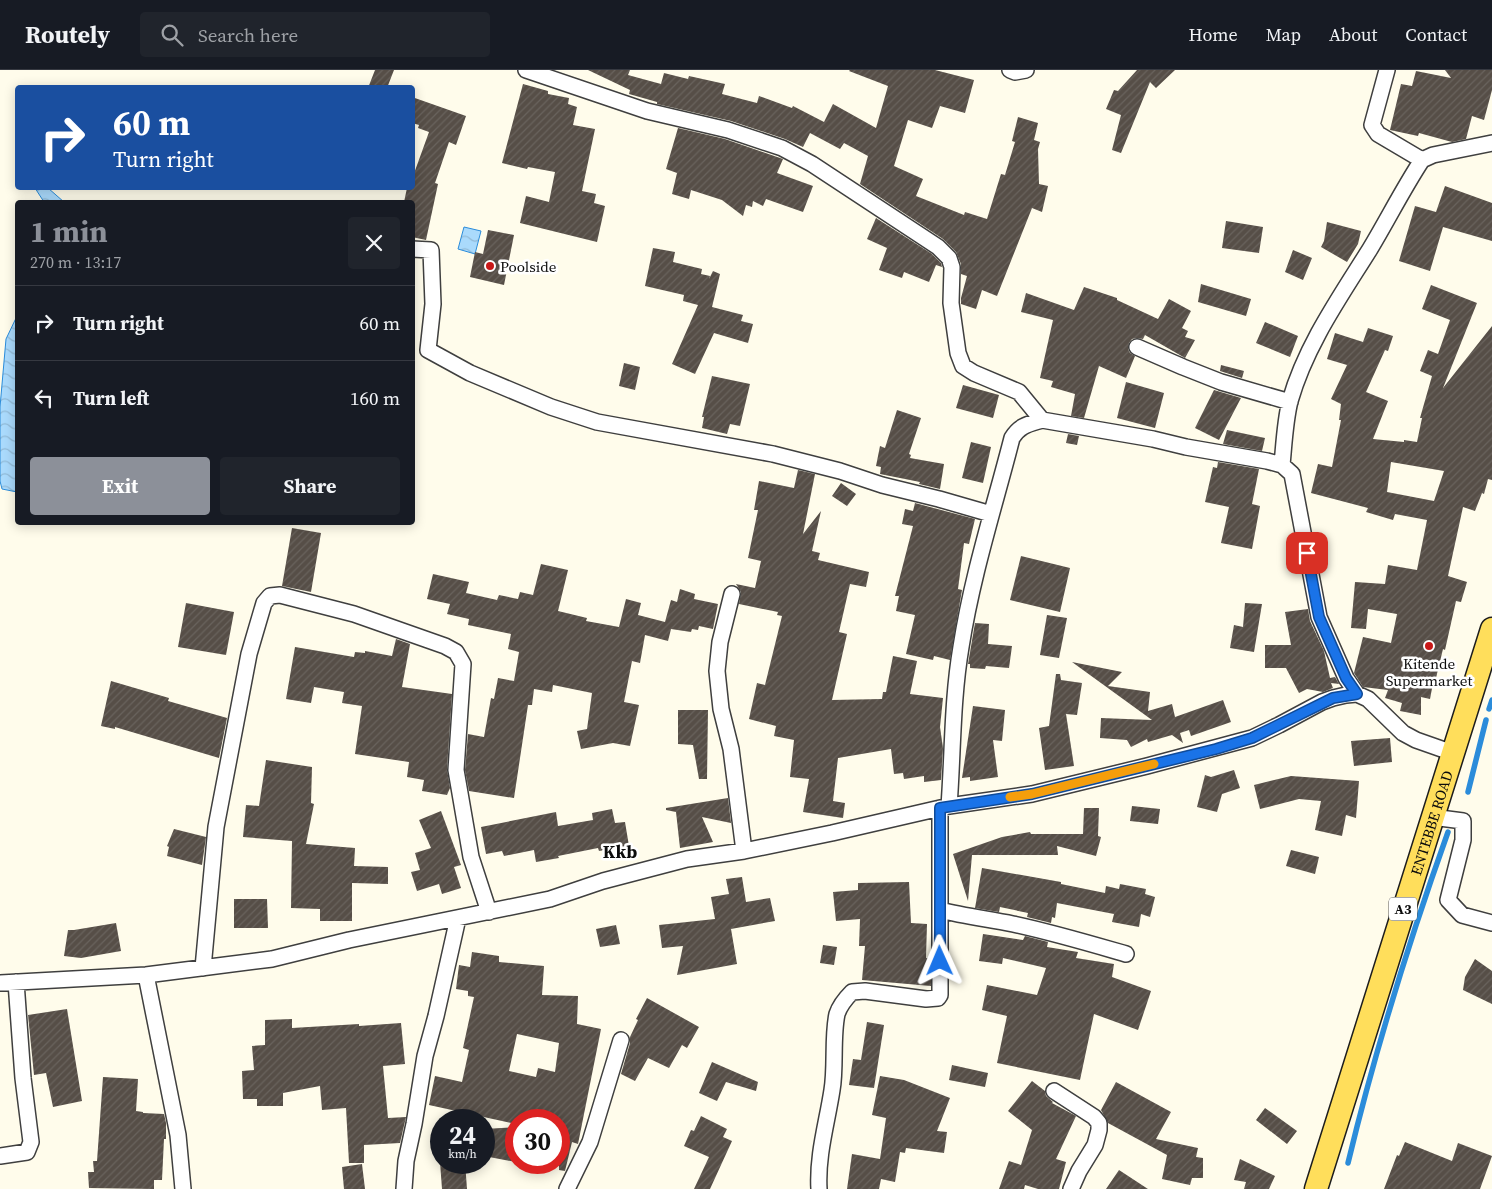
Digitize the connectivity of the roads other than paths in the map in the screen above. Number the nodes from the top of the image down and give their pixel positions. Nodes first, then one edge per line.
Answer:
1 (526, 70) edge
2 (1010, 70) edge
3 (1026, 70) edge
4 (1387, 70) edge
5 (1492, 143) edge
6 (1422, 160) junction
7 (415, 249) edge
8 (1137, 347) dead end
9 (1290, 402) junction
10 (1042, 420) junction
11 (1282, 465) junction
12 (990, 514) junction
13 (732, 594) dead end
14 (1492, 629) edge
15 (1357, 694) junction
16 (1453, 753) junction
17 (944, 807) junction
18 (1432, 817) junction
19 (744, 851) junction
20 (940, 910) junction
21 (488, 912) junction
22 (458, 918) junction
23 (1492, 923) edge
24 (1126, 954) dead end
25 (203, 968) junction
26 (146, 975) junction
27 (16, 982) junction
28 (0, 983) edge
29 (621, 1040) dead end
30 (1054, 1091) dead end
31 (0, 1156) edge
32 (182, 1189) edge
33 (404, 1189) edge
34 (567, 1189) edge
35 (819, 1189) edge
36 (1072, 1189) edge
37 (1316, 1189) edge

1 - 10 street
2 - 3 street
4 - 6 street
5 - 6 street
6 - 9 street
7 - 12 street
8 - 9 street
9 - 11 street
10 - 11 street
10 - 12 street
11 - 15 street
12 - 17 street
13 - 19 street
14 - 16 main road, ENTEBBE ROAD / A3
15 - 16 street
15 - 17 street
16 - 18 main road, ENTEBBE ROAD / A3
17 - 19 street
17 - 20 street
18 - 23 street
18 - 37 main road, ENTEBBE ROAD / A3
19 - 21 street
20 - 24 street
20 - 35 street
21 - 22 street
21 - 25 street
22 - 25 street
22 - 33 street
25 - 26 street
26 - 27 street
26 - 32 street
27 - 28 street
27 - 31 street
29 - 34 street
30 - 36 street

